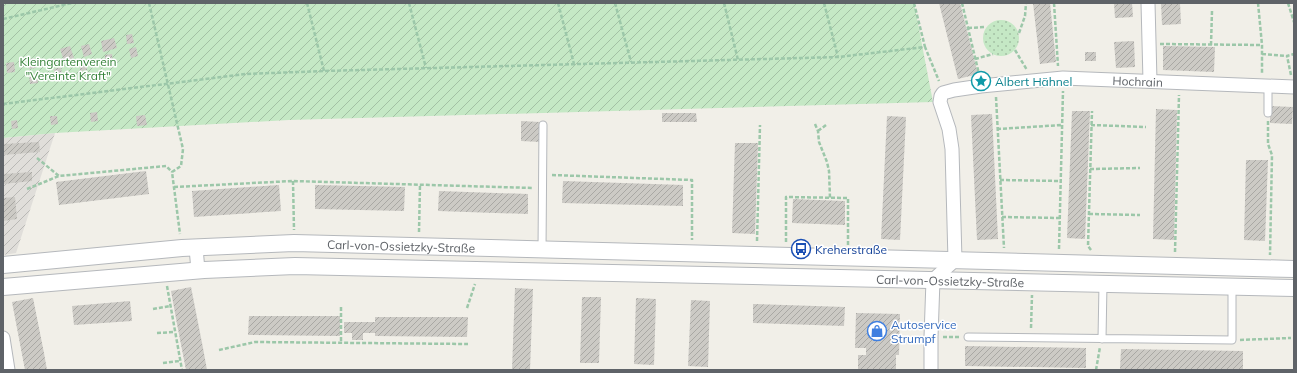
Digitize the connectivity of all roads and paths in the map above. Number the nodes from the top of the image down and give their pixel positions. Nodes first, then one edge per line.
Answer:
1 (72, 3) edge
2 (149, 3) edge
3 (307, 3) edge
4 (409, 3) edge
5 (558, 3) edge
6 (615, 3) edge
7 (724, 3) edge
8 (824, 3) edge
9 (914, 3) edge
10 (962, 3) edge
11 (1026, 3) edge
12 (1054, 3) edge
13 (1148, 3) edge
14 (1258, 3) edge
15 (1288, 3) edge
16 (1212, 11) dead end
17 (3, 19) edge
18 (1294, 22) edge
19 (968, 28) junction
20 (986, 28) dead end
21 (1019, 33) dead end
22 (1149, 44) junction
23 (1211, 45) junction
24 (1262, 45) junction
25 (925, 47) junction
26 (1015, 50) dead end
27 (993, 54) dead end
28 (1262, 54) junction
29 (1294, 54) edge
30 (1287, 56) junction
31 (838, 57) junction
32 (975, 59) junction
33 (738, 60) junction
34 (630, 62) junction
35 (574, 64) junction
36 (426, 69) junction
37 (324, 71) junction
38 (1061, 78) junction
39 (1033, 80) junction
40 (1150, 81) junction
41 (1179, 82) junction
42 (995, 84) junction
43 (168, 85) junction
44 (982, 86) junction
45 (1264, 86) junction
46 (1294, 87) edge
47 (943, 93) junction
48 (3, 104) edge
49 (1092, 111) dead end
50 (1268, 112) joint
51 (815, 124) dead end
52 (542, 125) dead end
53 (760, 125) dead end
54 (826, 125) dead end
55 (1062, 125) junction
56 (1091, 125) junction
57 (1146, 127) dead end
58 (997, 129) junction
59 (818, 131) junction
60 (37, 158) dead end
61 (1140, 168) dead end
62 (1090, 169) junction
63 (172, 172) junction
64 (542, 174) junction
65 (59, 176) junction
66 (1000, 180) junction
67 (293, 181) junction
68 (1061, 181) junction
69 (420, 184) junction
70 (174, 187) junction
71 (542, 188) junction
72 (27, 189) dead end
73 (830, 198) junction
74 (1089, 214) junction
75 (1140, 215) dead end
76 (1002, 217) junction
77 (1060, 218) junction
78 (757, 238) dead end
79 (294, 243) junction
80 (419, 247) junction
81 (189, 248) junction
82 (542, 250) junction
83 (606, 251) junction
84 (692, 254) junction
85 (785, 256) junction
86 (848, 257) junction
87 (955, 260) junction
88 (1005, 261) junction
89 (1059, 263) junction
90 (1100, 264) junction
91 (3, 265) edge
92 (1175, 266) junction
93 (1270, 268) junction
94 (1294, 269) edge
95 (198, 270) junction
96 (480, 270) junction
97 (166, 273) junction
98 (605, 273) junction
99 (933, 280) junction
100 (1032, 282) junction
101 (1103, 284) junction
102 (3, 287) edge
103 (1232, 287) junction
104 (1294, 288) edge
105 (170, 306) junction
106 (341, 307) dead end
107 (467, 308) dead end
108 (153, 309) dead end
109 (175, 332) junction
110 (157, 333) dead end
111 (931, 336) junction
112 (968, 337) joint
113 (3, 338) edge
114 (1031, 338) junction
115 (1291, 338) dead end
116 (1102, 339) junction
117 (1232, 340) junction
118 (341, 343) junction
119 (468, 344) dead end
120 (219, 350) dead end
121 (180, 361) junction
122 (163, 363) dead end
123 (8, 370) edge
124 (182, 370) edge
125 (931, 370) edge
126 (1096, 370) edge

1 - 17 path
2 - 43 path
3 - 37 path
4 - 36 path
5 - 35 path
6 - 34 path
7 - 33 path
8 - 31 path
9 - 25 path
10 - 19 path
11 - 21 path
12 - 38 path
13 - 22 street
14 - 24 path
15 - 18 path
16 - 23 path
19 - 20 path
19 - 32 path
22 - 23 path
22 - 40 street
23 - 24 path
24 - 28 path
25 - 31 path
25 - 47 path
26 - 39 path
27 - 32 path
28 - 30 path
28 - 45 path
29 - 30 path
30 - 46 path
31 - 33 path
32 - 44 path
33 - 34 path
34 - 35 path
35 - 36 path
36 - 37 path
37 - 43 path
38 - 39 street, Hochrain
38 - 40 street, Hochrain
38 - 55 path
39 - 42 street, Hochrain
40 - 41 street, Hochrain
41 - 45 street, Hochrain
41 - 92 path
42 - 44 street, Hochrain
42 - 58 path
43 - 48 path
43 - 63 path
44 - 47 street
45 - 46 street, Hochrain
45 - 50 lane
47 - 87 street
49 - 56 path
50 - 93 path
51 - 59 path
52 - 64 lane
53 - 78 path
54 - 59 path
55 - 58 path
55 - 68 path
56 - 57 path
56 - 62 path
58 - 66 path
59 - 73 path
60 - 65 path
61 - 62 path
62 - 74 path
63 - 65 path
63 - 70 path
64 - 71 lane
64 - 84 path
65 - 72 path
66 - 68 path
66 - 76 path
67 - 69 path
67 - 70 path
67 - 79 path
68 - 77 path
69 - 71 path
69 - 80 path
70 - 81 path
71 - 82 lane
73 - 85 path
73 - 86 path
74 - 75 path
74 - 90 path
76 - 77 path
76 - 88 path
77 - 89 path
79 - 80 street, Carl-von-Ossietzky-Straße
79 - 81 street, Carl-von-Ossietzky-Straße
80 - 82 street, Carl-von-Ossietzky-Straße
81 - 91 street, Carl-von-Ossietzky-Straße
81 - 95 street
82 - 83 street, Carl-von-Ossietzky-Straße
83 - 84 street, Carl-von-Ossietzky-Straße
83 - 98 street
84 - 85 street, Carl-von-Ossietzky-Straße
85 - 86 street, Carl-von-Ossietzky-Straße
86 - 87 street, Carl-von-Ossietzky-Straße
87 - 88 street, Carl-von-Ossietzky-Straße
87 - 99 street
88 - 89 street, Carl-von-Ossietzky-Straße
89 - 90 street, Carl-von-Ossietzky-Straße
90 - 92 street, Carl-von-Ossietzky-Straße
92 - 93 street, Carl-von-Ossietzky-Straße
93 - 94 street, Carl-von-Ossietzky-Straße
95 - 96 street, Carl-von-Ossietzky-Straße
95 - 97 street, Carl-von-Ossietzky-Straße
96 - 98 street, Carl-von-Ossietzky-Straße
96 - 107 path
97 - 102 street, Carl-von-Ossietzky-Straße
97 - 105 path
98 - 99 street, Carl-von-Ossietzky-Straße
99 - 100 street, Carl-von-Ossietzky-Straße
99 - 111 street
100 - 101 street, Carl-von-Ossietzky-Straße
100 - 114 path
101 - 103 street, Carl-von-Ossietzky-Straße
101 - 116 lane
103 - 104 street, Carl-von-Ossietzky-Straße
103 - 117 lane
105 - 108 path
105 - 109 path
106 - 118 path
109 - 110 path
109 - 121 path
111 - 112 path
111 - 125 street
112 - 114 lane
113 - 123 street
114 - 116 lane
115 - 117 path
116 - 117 lane
116 - 126 path
118 - 119 path
118 - 120 path
121 - 122 path
121 - 124 path

